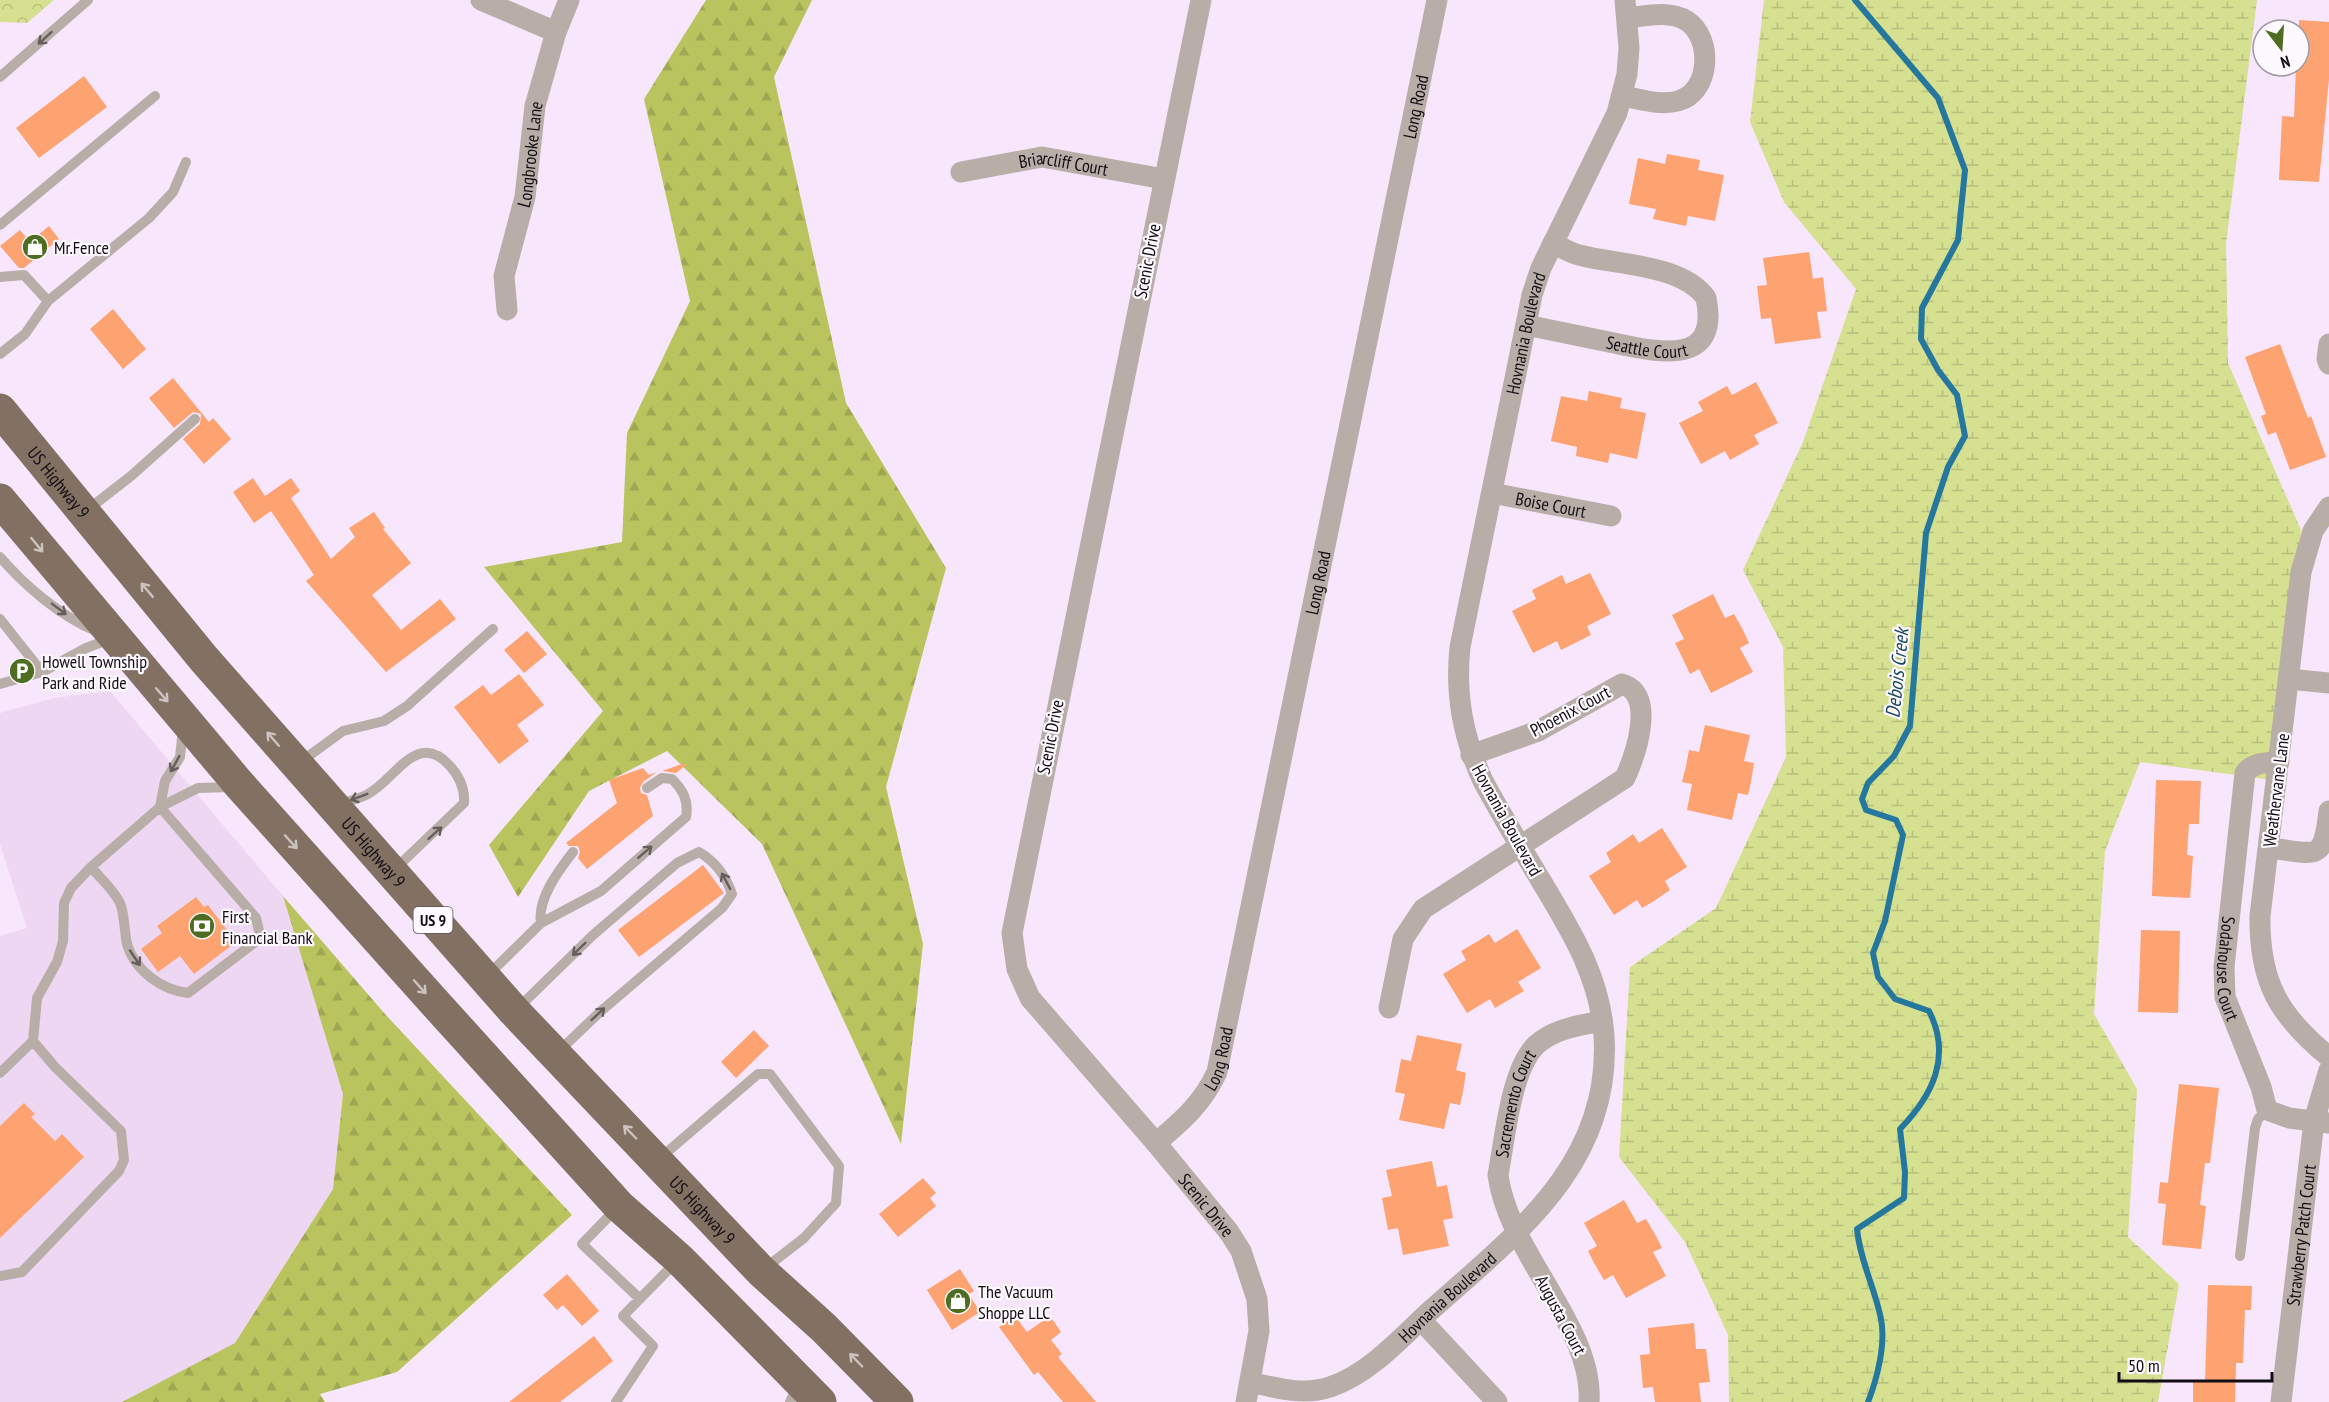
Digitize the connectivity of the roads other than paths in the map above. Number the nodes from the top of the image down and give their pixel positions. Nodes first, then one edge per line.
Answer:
1 (88, 0) edge
2 (481, 0) edge
3 (569, 0) edge
4 (1201, 0) edge
5 (1437, 0) edge
6 (1626, 9) edge
7 (556, 32) junction
8 (1, 75) edge
9 (155, 96) dead end
10 (1622, 96) junction
11 (186, 162) dead end
12 (961, 172) dead end
13 (1164, 179) junction
14 (0, 225) edge
15 (1553, 243) junction
16 (0, 278) edge
17 (48, 301) junction
18 (507, 310) dead end
19 (1526, 325) junction
20 (2329, 344) edge
21 (0, 354) edge
22 (2329, 364) edge
23 (0, 410) edge
24 (195, 419) dead end
25 (1492, 492) junction
26 (0, 500) edge
27 (2329, 507) edge
28 (83, 513) junction
29 (1611, 516) dead end
30 (0, 556) edge
31 (0, 619) edge
32 (493, 629) dead end
33 (113, 638) junction
34 (42, 672) junction
35 (2289, 679) junction
36 (2329, 683) edge
37 (0, 684) edge
38 (183, 719) junction
39 (1471, 755) junction
40 (2279, 762) junction
41 (296, 765) junction
42 (241, 786) junction
43 (647, 788) dead end
44 (334, 806) junction
45 (160, 807) junction
46 (2329, 811) edge
47 (1521, 847) junction
48 (2269, 848) junction
49 (573, 852) dead end
50 (91, 867) junction
51 (392, 872) junction
52 (541, 923) junction
53 (484, 978) junction
54 (1389, 1008) dead end
55 (514, 1011) junction
56 (1602, 1021) junction
57 (33, 1041) junction
58 (555, 1054) junction
59 (2329, 1057) edge
60 (2329, 1070) edge
61 (0, 1073) edge
62 (2267, 1110) junction
63 (2322, 1122) edge
64 (1156, 1143) junction
65 (657, 1161) junction
66 (620, 1206) junction
67 (1517, 1233) junction
68 (2240, 1256) dead end
69 (679, 1259) junction
70 (761, 1271) junction
71 (0, 1276) edge
72 (640, 1299) junction
73 (1421, 1320) junction
74 (1248, 1392) edge
75 (803, 1395) edge
76 (1307, 1397) edge
77 (616, 1402) edge
78 (897, 1402) edge
79 (1497, 1402) edge
80 (1589, 1402) edge
81 (2281, 1402) edge

1 -> 8 lane
2 - 7 street
3 - 7 street, Longbrooke Lane
4 - 13 street, Scenic Drive
5 - 64 street, Long Road
6 - 10 street, Hovnania Boulevard
6 - 10 street
7 - 18 street, Longbrooke Lane
9 - 14 lane
10 - 15 street, Hovnania Boulevard
11 - 17 lane
12 - 13 street, Briarcliff Court
13 - 64 street, Scenic Drive
15 - 19 street, Hovnania Boulevard
15 - 19 street, Seattle Court
16 - 17 lane
17 - 21 lane
19 - 25 street, Hovnania Boulevard
20 - 22 street
23 - 28 highway, US Highway 9 / US 9
24 - 28 lane
25 - 29 street, Boise Court
25 - 39 street, Hovnania Boulevard
26 -> 33 highway
27 - 35 street, Weathervane Lane
41 -> 28 highway, US Highway 9 / US 9
30 -> 33 lane
31 - 34 lane
32 - 41 lane
33 - 34 lane
33 -> 38 highway
34 - 37 lane
35 - 36 street
35 - 40 street, Weathervane Lane
38 - 42 highway
38 -> 45 lane
39 - 47 street, Hovnania Boulevard
39 - 47 street, Phoenix Court
40 - 48 street, Weathervane Lane
40 - 62 street, Sodahouse Court
41 - 44 highway, US Highway 9 / US 9
42 - 45 lane
42 -> 66 highway
52 -> 43 lane
44 - 51 highway, US Highway 9 / US 9
51 -> 44 lane
45 - 50 lane
50 -> 45 lane
46 - 48 street
47 - 54 street
47 - 56 street, Hovnania Boulevard
48 - 59 street, Weathervane Lane
49 - 52 lane
50 - 57 lane
51 - 53 highway, US Highway 9 / US 9
52 - 53 lane
53 - 55 highway, US Highway 9 / US 9
55 - 58 highway, US Highway 9 / US 9
58 -> 55 lane
56 - 67 street, Hovnania Boulevard
56 - 67 street, Sacremento Court
57 - 61 lane
57 - 71 lane
65 -> 58 highway, US Highway 9 / US 9
60 - 63 street, Strawberry Patch Court
62 - 63 street
62 - 68 lane
63 - 81 street, Strawberry Patch Court
64 - 74 street, Scenic Drive
65 - 70 highway, US Highway 9 / US 9
65 - 70 lane
66 - 69 highway
66 - 72 lane
67 - 73 street, Hovnania Boulevard
67 - 80 street, Augusta Court
69 - 72 lane
69 - 75 highway
78 -> 70 highway, US Highway 9 / US 9
72 - 77 lane
73 - 76 street, Hovnania Boulevard
73 - 79 street
74 - 76 street, Hovnania Boulevard

